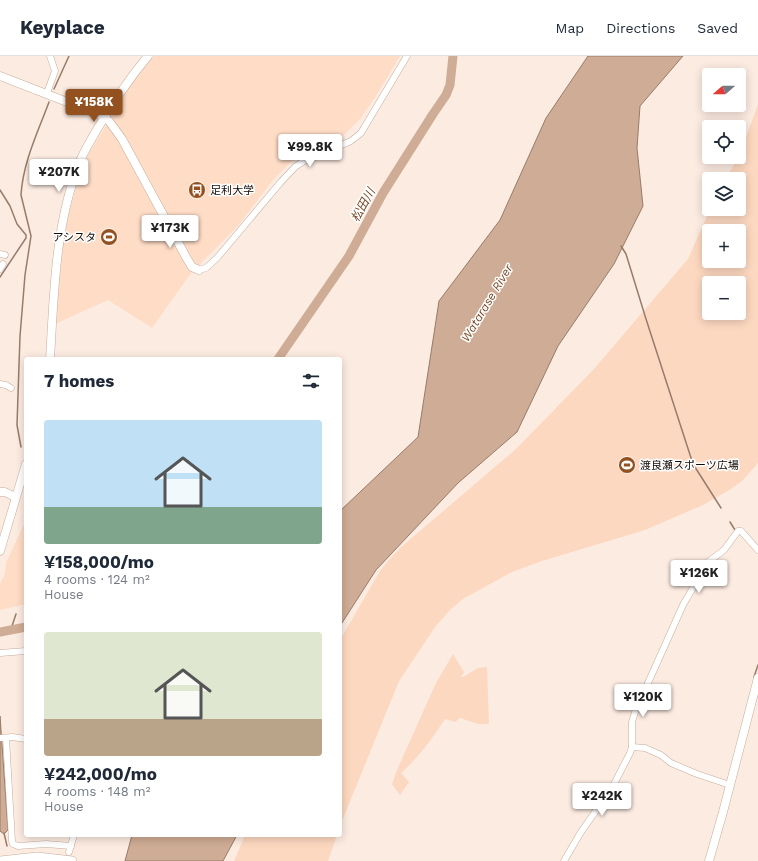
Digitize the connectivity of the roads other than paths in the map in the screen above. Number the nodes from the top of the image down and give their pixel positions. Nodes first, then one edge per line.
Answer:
1 (50, 56) edge
2 (148, 56) edge
3 (407, 56) edge
4 (0, 76) edge
5 (47, 93) junction
6 (104, 117) junction
7 (199, 270) joint
8 (50, 357) edge
9 (0, 384) edge
10 (11, 388) dead end
11 (24, 470) edge
12 (0, 492) edge
13 (15, 497) junction
14 (0, 550) edge
15 (758, 550) edge
16 (24, 651) edge
17 (0, 653) edge
18 (758, 678) edge
19 (3, 738) edge
20 (24, 739) edge
21 (632, 747) junction
22 (730, 785) junction
23 (73, 837) edge
24 (0, 861) edge
25 (72, 861) edge
26 (564, 861) edge
27 (709, 861) edge

1 - 5 street
2 - 6 street
3 - 7 street
4 - 5 street
5 - 6 street
6 - 7 street
6 - 8 street
9 - 10 street
11 - 13 street
12 - 13 street
13 - 14 street
15 - 21 street
16 - 17 street
18 - 22 street
19 - 20 street
19 - 23 street
21 - 22 street
21 - 26 street
22 - 27 street
24 - 25 main road

